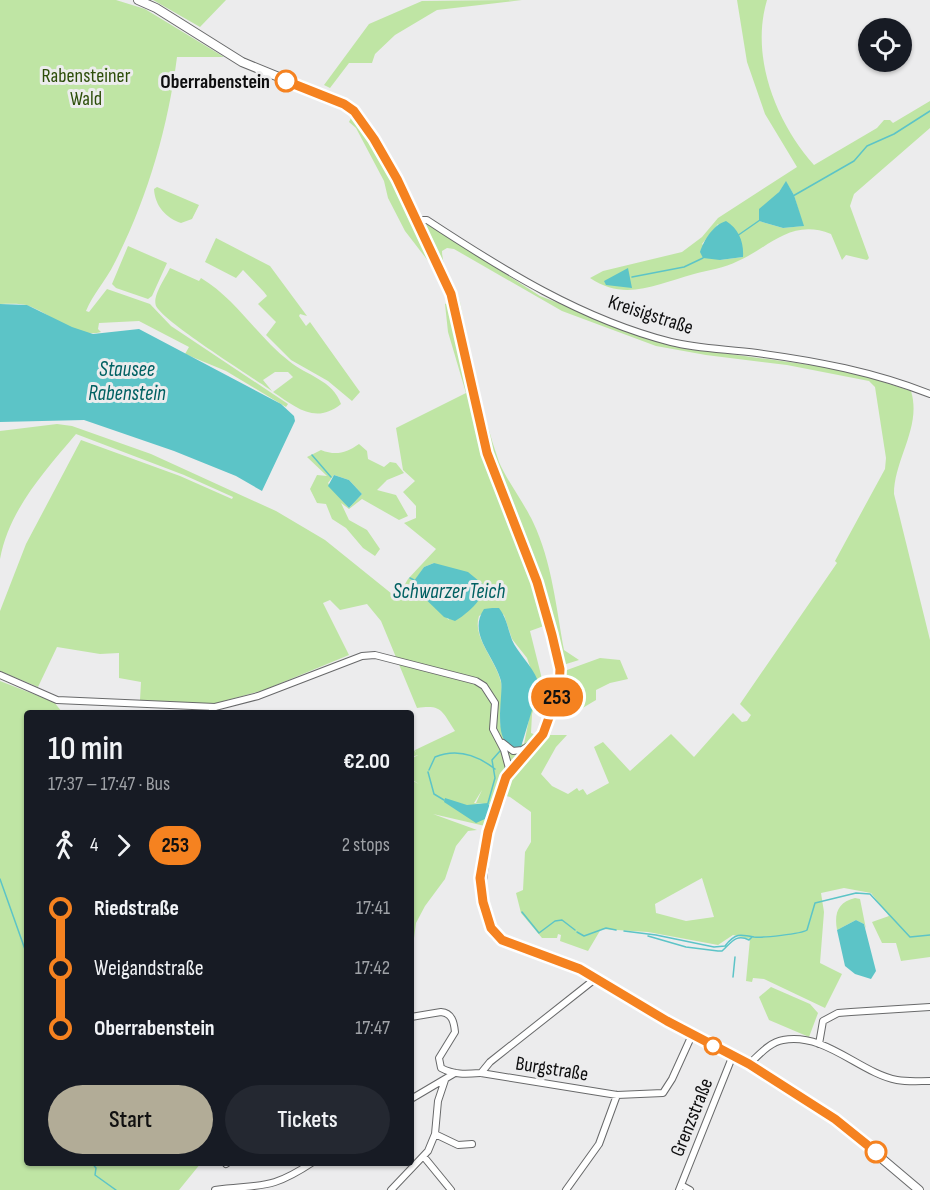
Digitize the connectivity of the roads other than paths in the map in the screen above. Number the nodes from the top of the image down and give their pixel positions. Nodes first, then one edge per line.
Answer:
1 (138, 0) edge
2 (417, 220) junction
3 (930, 394) edge
4 (0, 675) edge
5 (213, 710) edge
6 (540, 739) junction
7 (500, 741) junction
8 (510, 772) junction
9 (595, 979) junction
10 (930, 1007) edge
11 (414, 1016) edge
12 (692, 1035) junction
13 (819, 1044) junction
14 (733, 1055) junction
15 (749, 1064) junction
16 (481, 1072) junction
17 (455, 1073) junction
18 (446, 1080) junction
19 (930, 1081) edge
20 (617, 1095) junction
21 (414, 1097) edge
22 (435, 1134) junction
23 (472, 1144) dead end
24 (424, 1157) junction
25 (308, 1166) edge
26 (680, 1187) edge
27 (215, 1190) edge
28 (391, 1190) edge
29 (451, 1190) edge
30 (566, 1190) edge
31 (690, 1190) edge
32 (919, 1190) edge

1 - 2 main road
2 - 3 street, Kreisigstraße
2 - 6 main road
4 - 5 street
5 - 7 street
6 - 7 street
6 - 8 main road
7 - 8 street
8 - 9 main road
9 - 12 main road
9 - 16 street
10 - 13 street
11 - 17 street
12 - 14 main road
12 - 20 street, Burgstraße
13 - 15 street
13 - 19 street
14 - 15 main road
14 - 26 street, Grenzstraße
15 - 32 main road
16 - 17 street, Burgstraße
16 - 20 street, Burgstraße
17 - 18 street
18 - 21 street
18 - 22 street
20 - 30 street
22 - 23 street
22 - 24 street
24 - 28 street
24 - 29 street
25 - 27 street
26 - 31 street

